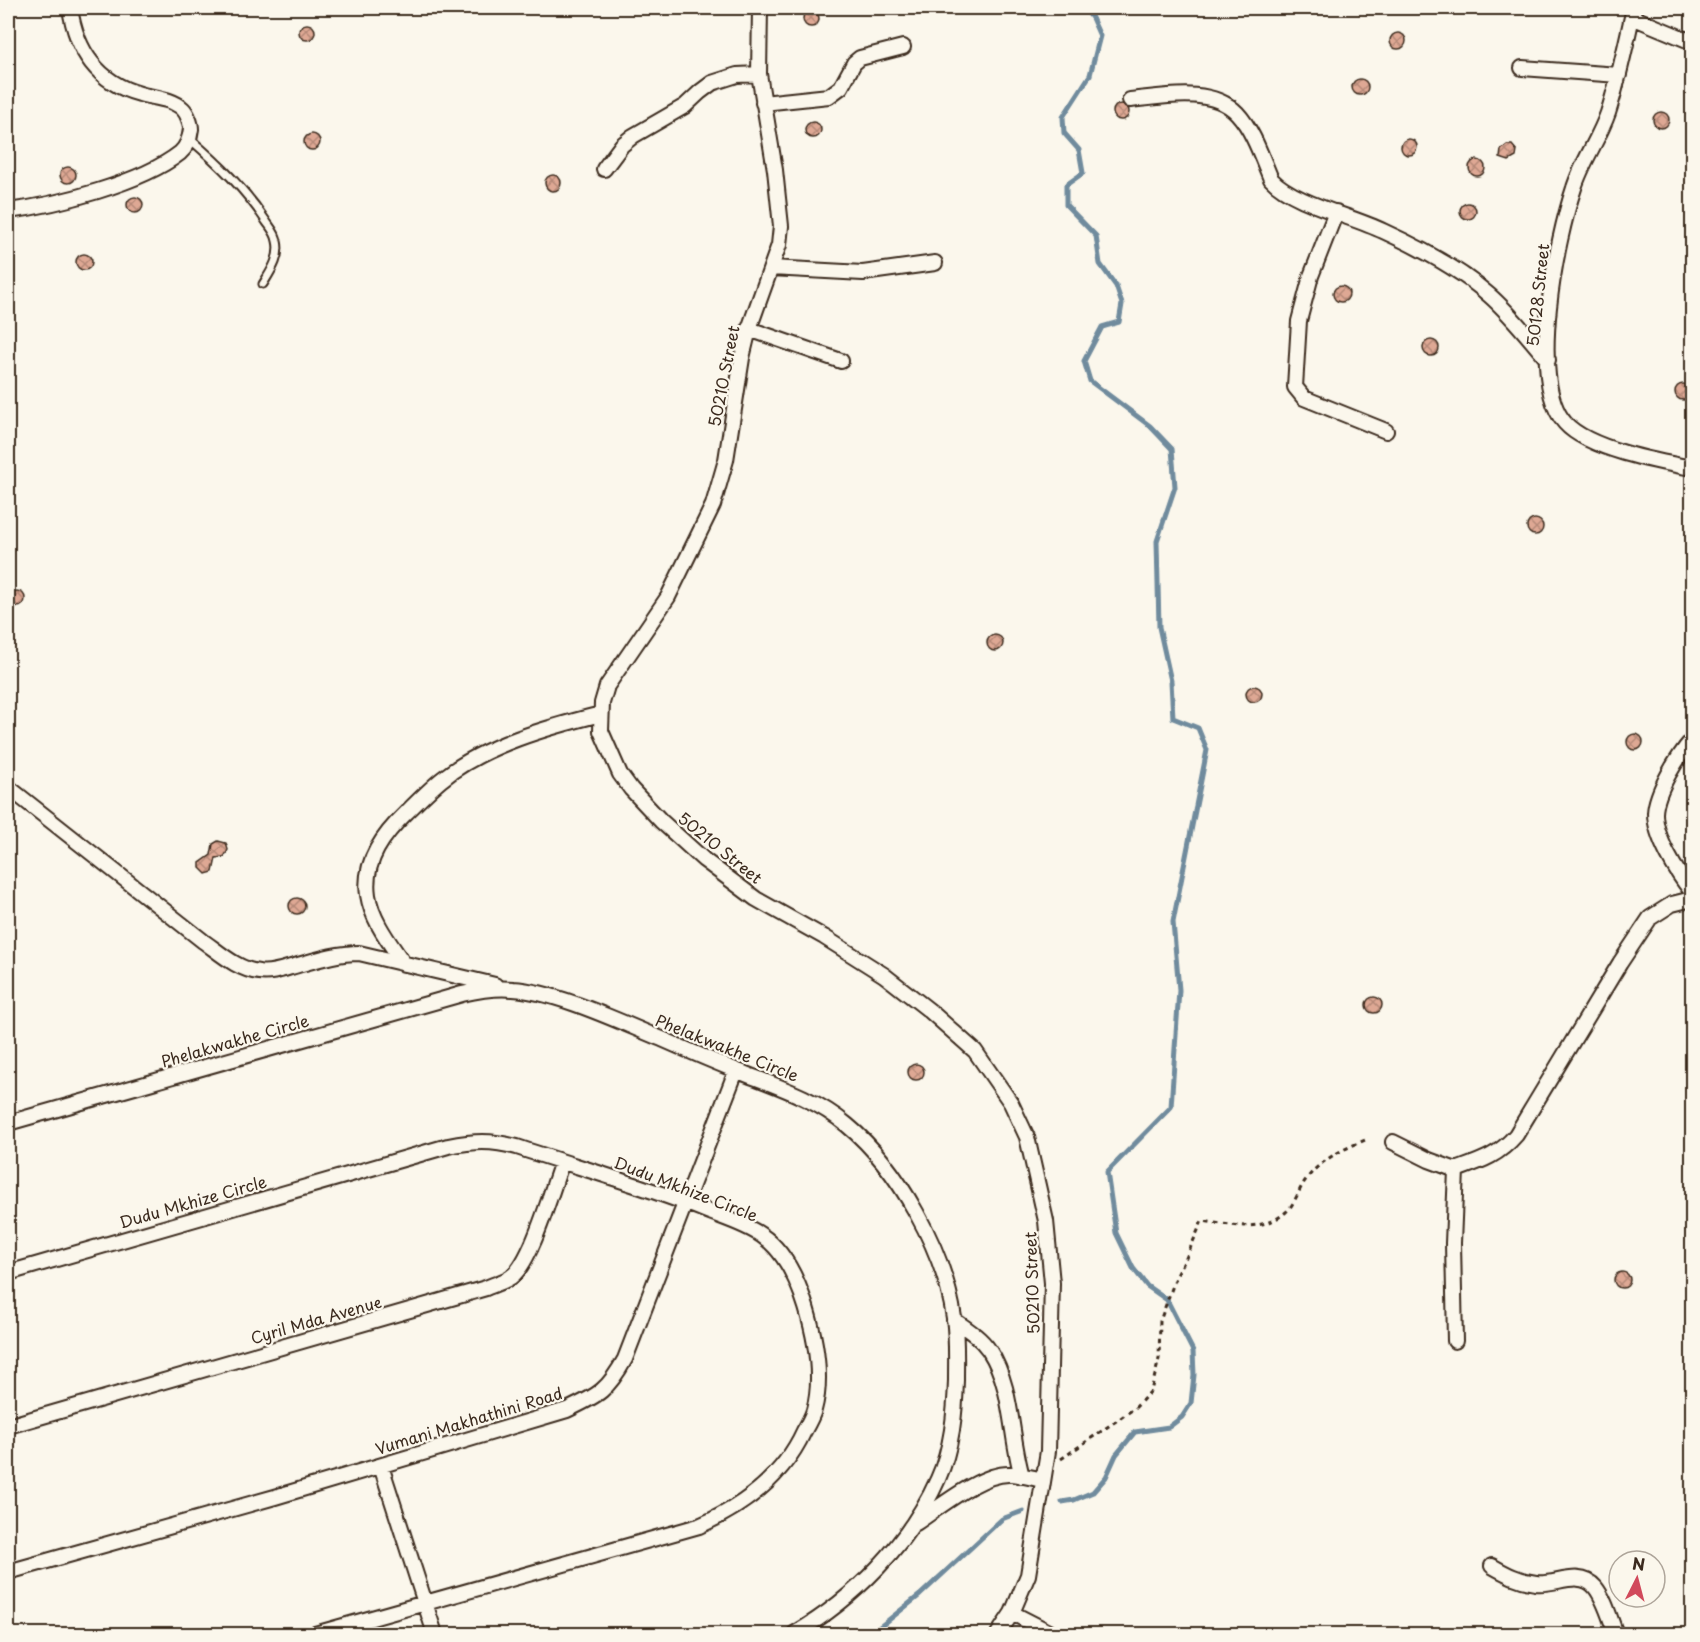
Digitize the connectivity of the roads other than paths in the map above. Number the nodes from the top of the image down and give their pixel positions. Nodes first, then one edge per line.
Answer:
1 (70, 8) edge
2 (760, 8) edge
3 (1633, 12) edge
4 (1692, 42) edge
5 (903, 47) dead end
6 (1522, 68) dead end
7 (759, 74) junction
8 (1619, 75) junction
9 (1130, 100) dead end
10 (763, 103) junction
11 (190, 139) junction
12 (604, 169) dead end
13 (8, 210) edge
14 (1336, 212) junction
15 (935, 263) dead end
16 (771, 268) junction
17 (263, 284) dead end
18 (749, 329) junction
19 (1548, 360) junction
20 (841, 361) dead end
21 (1386, 431) dead end
22 (1692, 468) edge
23 (601, 714) junction
24 (1692, 740) edge
25 (8, 787) edge
26 (1692, 892) edge
27 (1692, 899) edge
28 (404, 964) junction
29 (515, 989) junction
30 (736, 1071) junction
31 (8, 1123) edge
32 (1393, 1142) dead end
33 (562, 1162) junction
34 (1456, 1170) junction
35 (684, 1202) junction
36 (8, 1273) edge
37 (954, 1320) junction
38 (1455, 1341) dead end
39 (8, 1426) edge
40 (381, 1466) junction
41 (1044, 1475) junction
42 (1022, 1476) junction
43 (910, 1528) junction
44 (1492, 1566) dead end
45 (8, 1572) edge
46 (425, 1602) junction
47 (1012, 1613) junction
48 (315, 1635) edge
49 (435, 1635) edge
50 (794, 1635) edge
51 (998, 1635) edge
52 (1053, 1635) edge
53 (1616, 1635) edge

1 - 11 street
2 - 7 street, 50210 Street
3 - 4 street
3 - 8 street, 50128 Street
5 - 10 street
6 - 8 street
7 - 10 street, 50210 Street
7 - 12 street
8 - 19 street, 50128 Street
9 - 14 street
10 - 16 street, 50210 Street
11 - 13 street
11 - 17 lane
14 - 19 street
14 - 21 street
15 - 16 street
16 - 18 street, 50210 Street
18 - 20 street
18 - 23 street, 50210 Street
19 - 22 street, 50128 Street
23 - 28 street
23 - 41 street, 50210 Street
24 - 26 street
25 - 28 street
27 - 34 street
28 - 29 street
29 - 30 street, Phelakwakhe Circle
29 - 31 street, Phelakwakhe Circle
30 - 35 street, Vumani Makhathini Road
30 - 37 street, Phelakwakhe Circle
32 - 34 street
33 - 35 street, Dudu Mkhize Circle
33 - 36 street, Dudu Mkhize Circle
33 - 39 street, Cyril Mda Avenue
34 - 38 street
35 - 40 street, Vumani Makhathini Road
35 - 46 street, Dudu Mkhize Circle
37 - 42 street
37 - 43 street, Phelakwakhe Circle
40 - 45 street, Vumani Makhathini Road
40 - 46 street
41 - 42 street
41 - 47 street, 50210 Street
42 - 43 street
43 - 50 street, Phelakwakhe Circle
44 - 53 street
46 - 48 street, Dudu Mkhize Circle
46 - 49 street
47 - 51 street, 50210 Street
47 - 52 street

